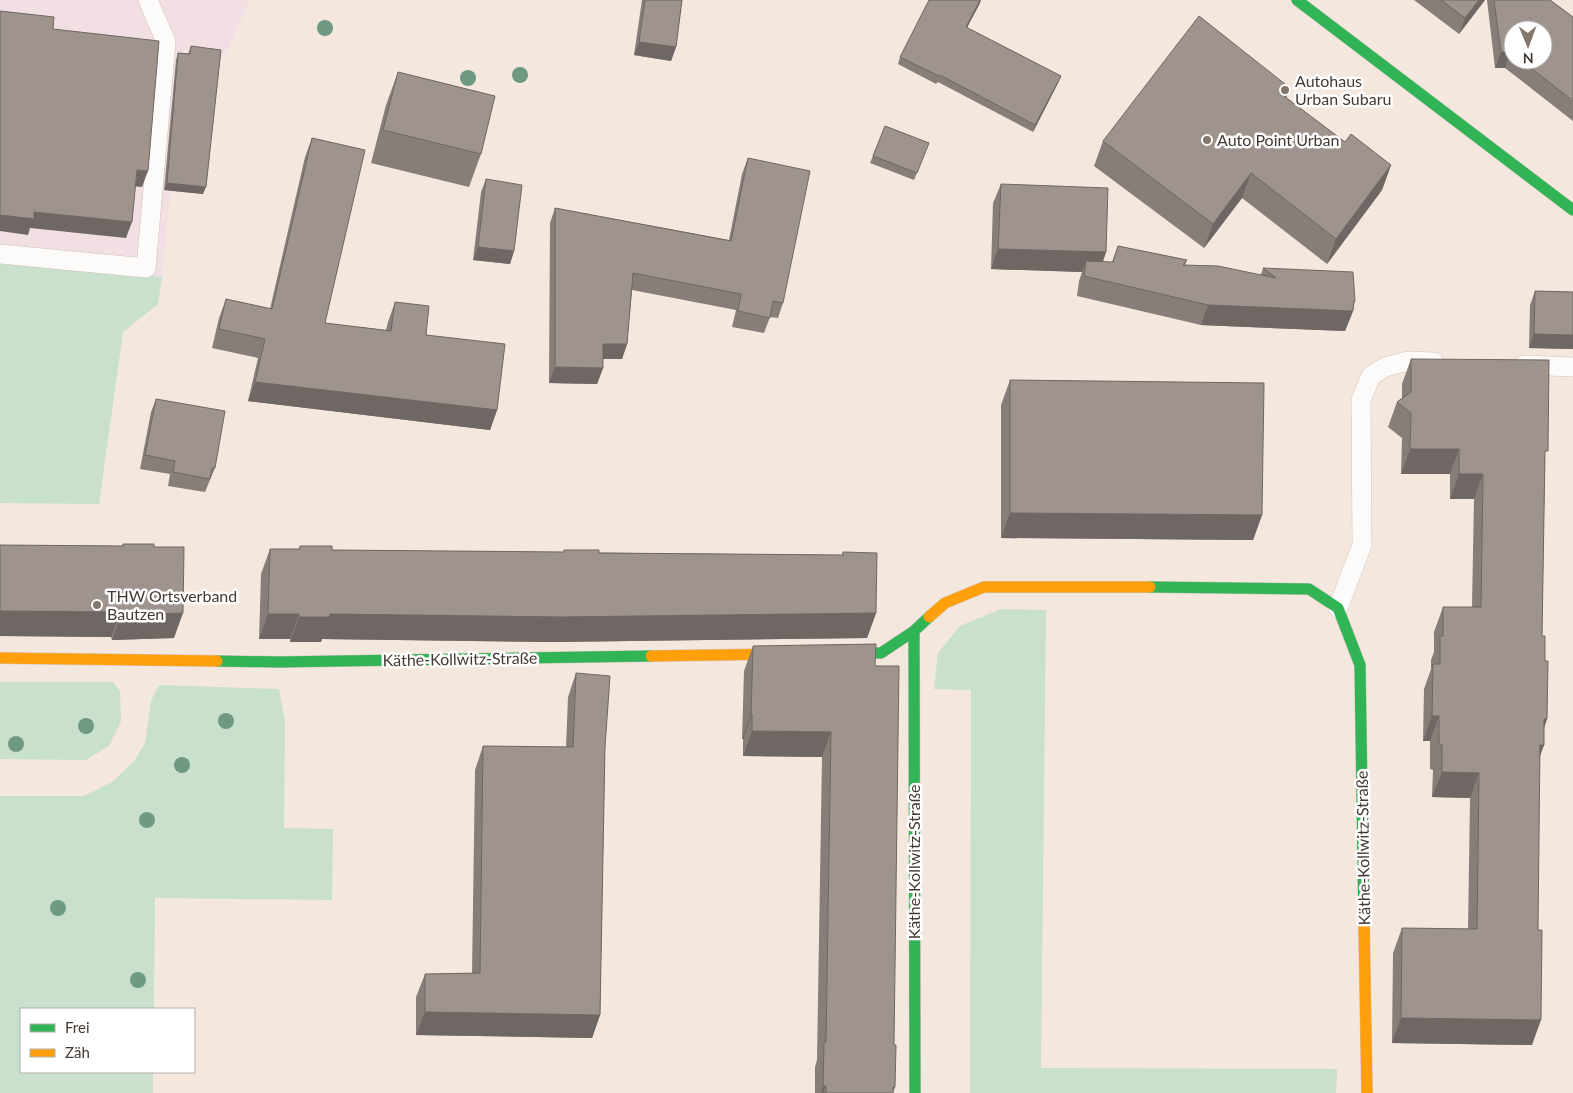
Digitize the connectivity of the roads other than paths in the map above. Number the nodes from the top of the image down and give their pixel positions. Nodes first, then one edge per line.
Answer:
1 (148, 0) edge
2 (1297, 0) edge
3 (1573, 210) edge
4 (0, 254) edge
5 (1447, 362) edge
6 (1505, 364) edge
7 (1573, 367) edge
8 (1338, 608) junction
9 (914, 631) junction
10 (802, 654) edge
11 (831, 654) edge
12 (0, 658) edge
13 (915, 1093) edge
14 (1367, 1093) edge

1 - 4 lane
2 - 3 street
5 - 8 lane
6 - 7 lane
8 - 9 street
8 - 14 street, Käthe-Kollwitz-Straße
9 - 11 street
9 - 13 street, Käthe-Kollwitz-Straße
10 - 12 street, Käthe-Kollwitz-Straße

